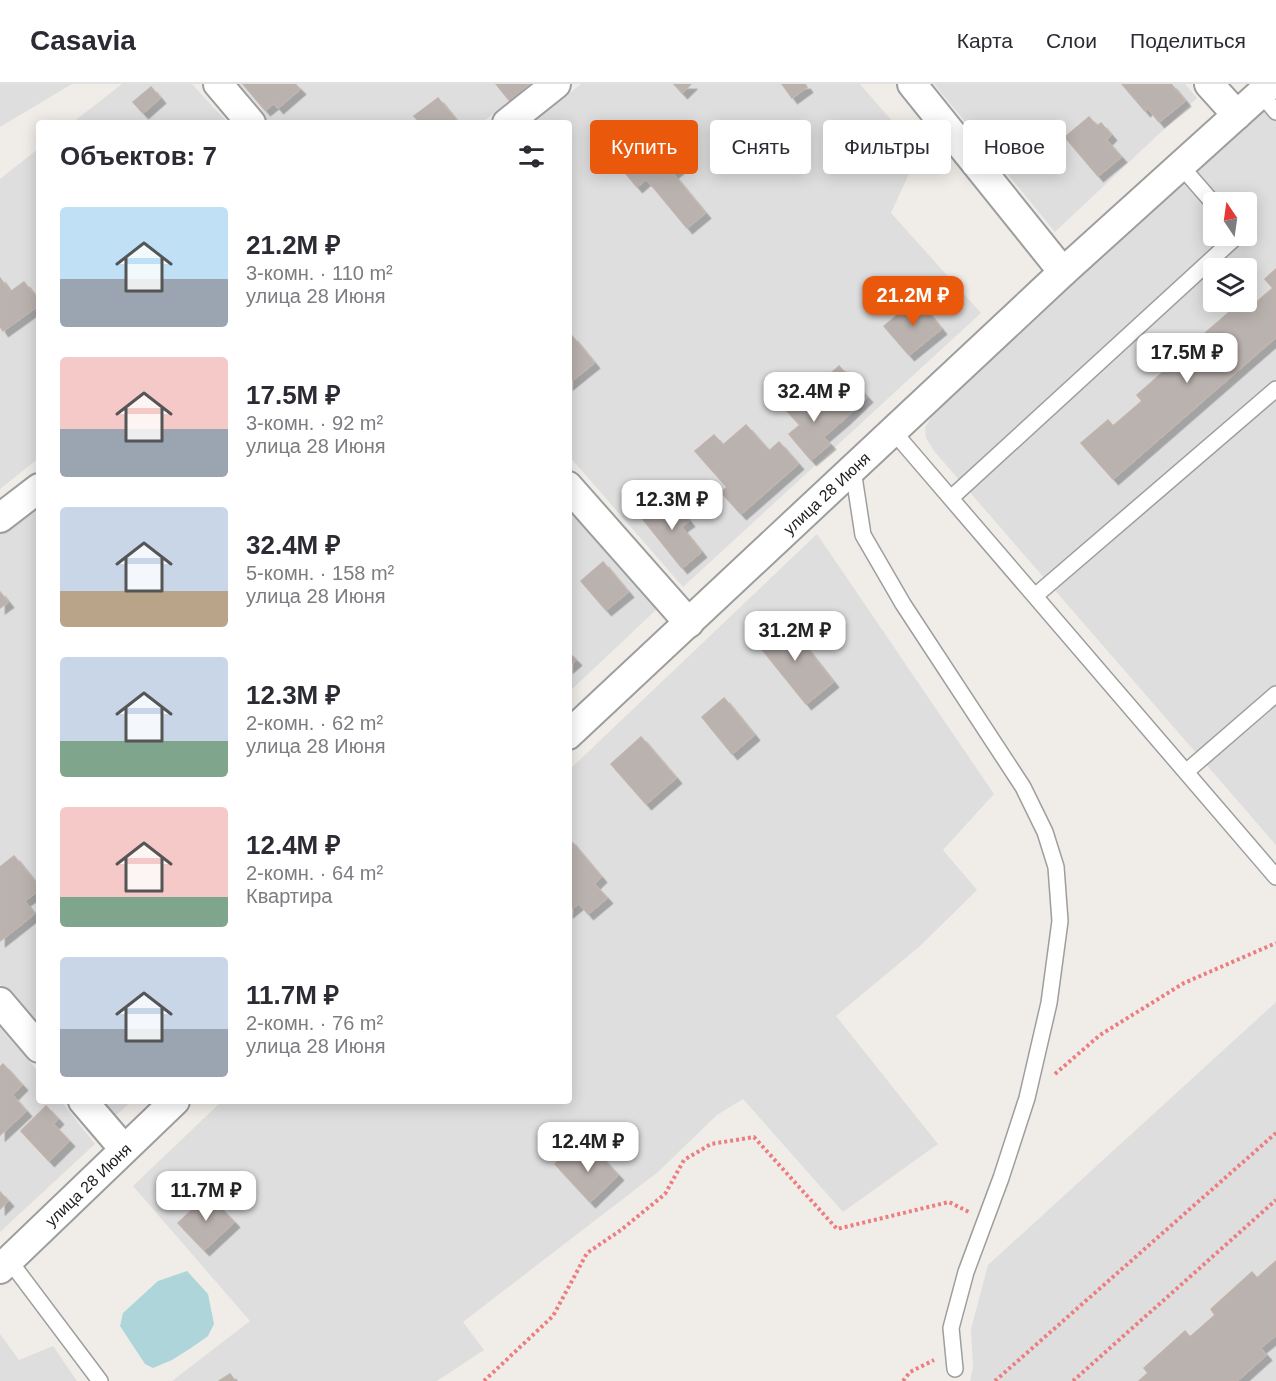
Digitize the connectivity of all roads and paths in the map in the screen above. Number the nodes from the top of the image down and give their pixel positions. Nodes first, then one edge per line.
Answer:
1 (218, 84) edge
2 (556, 84) edge
3 (912, 84) edge
4 (1209, 84) edge
5 (1269, 96) edge
6 (1237, 115) junction
7 (248, 120) edge
8 (511, 120) edge
9 (1181, 166) junction
10 (1204, 192) edge
11 (1227, 246) edge
12 (1063, 272) junction
13 (1276, 389) edge
14 (893, 431) junction
15 (853, 470) junction
16 (36, 490) edge
17 (572, 491) edge
18 (951, 498) junction
19 (0, 518) edge
20 (1035, 596) junction
21 (689, 623) junction
22 (1276, 694) edge
23 (572, 731) edge
24 (1187, 771) junction
25 (1276, 877) edge
26 (1276, 943) edge
27 (0, 1002) edge
28 (36, 1044) edge
29 (1027, 1098) junction
30 (86, 1104) edge
31 (172, 1104) edge
32 (1276, 1133) edge
33 (123, 1149) junction
34 (1276, 1200) edge
35 (985, 1221) junction
36 (4, 1264) edge
37 (953, 1350) junction
38 (955, 1369) dead end
39 (100, 1381) edge
40 (484, 1381) edge
41 (903, 1381) edge
42 (995, 1381) edge
43 (1073, 1381) edge

1 - 7 street
2 - 8 street
3 - 12 street
4 - 6 street
5 - 6 street, улица 28 Июня
6 - 9 street, улица 28 Июня
9 - 10 lane
9 - 12 street, улица 28 Июня
11 - 18 lane
12 - 14 street, улица 28 Июня
13 - 20 lane
14 - 15 street, улица 28 Июня
14 - 18 lane
15 - 21 street, улица 28 Июня
15 - 29 lane
16 - 19 street
17 - 21 street
18 - 20 lane
20 - 24 lane
21 - 23 street, улица 28 Июня
22 - 24 lane
24 - 25 lane
26 - 29 path
27 - 28 street
29 - 35 lane
30 - 33 street
31 - 33 street, улица 28 Июня
32 - 42 path
33 - 36 street, улица 28 Июня
34 - 43 path
35 - 37 lane
35 - 40 path
36 - 39 lane
37 - 38 lane
37 - 41 path

